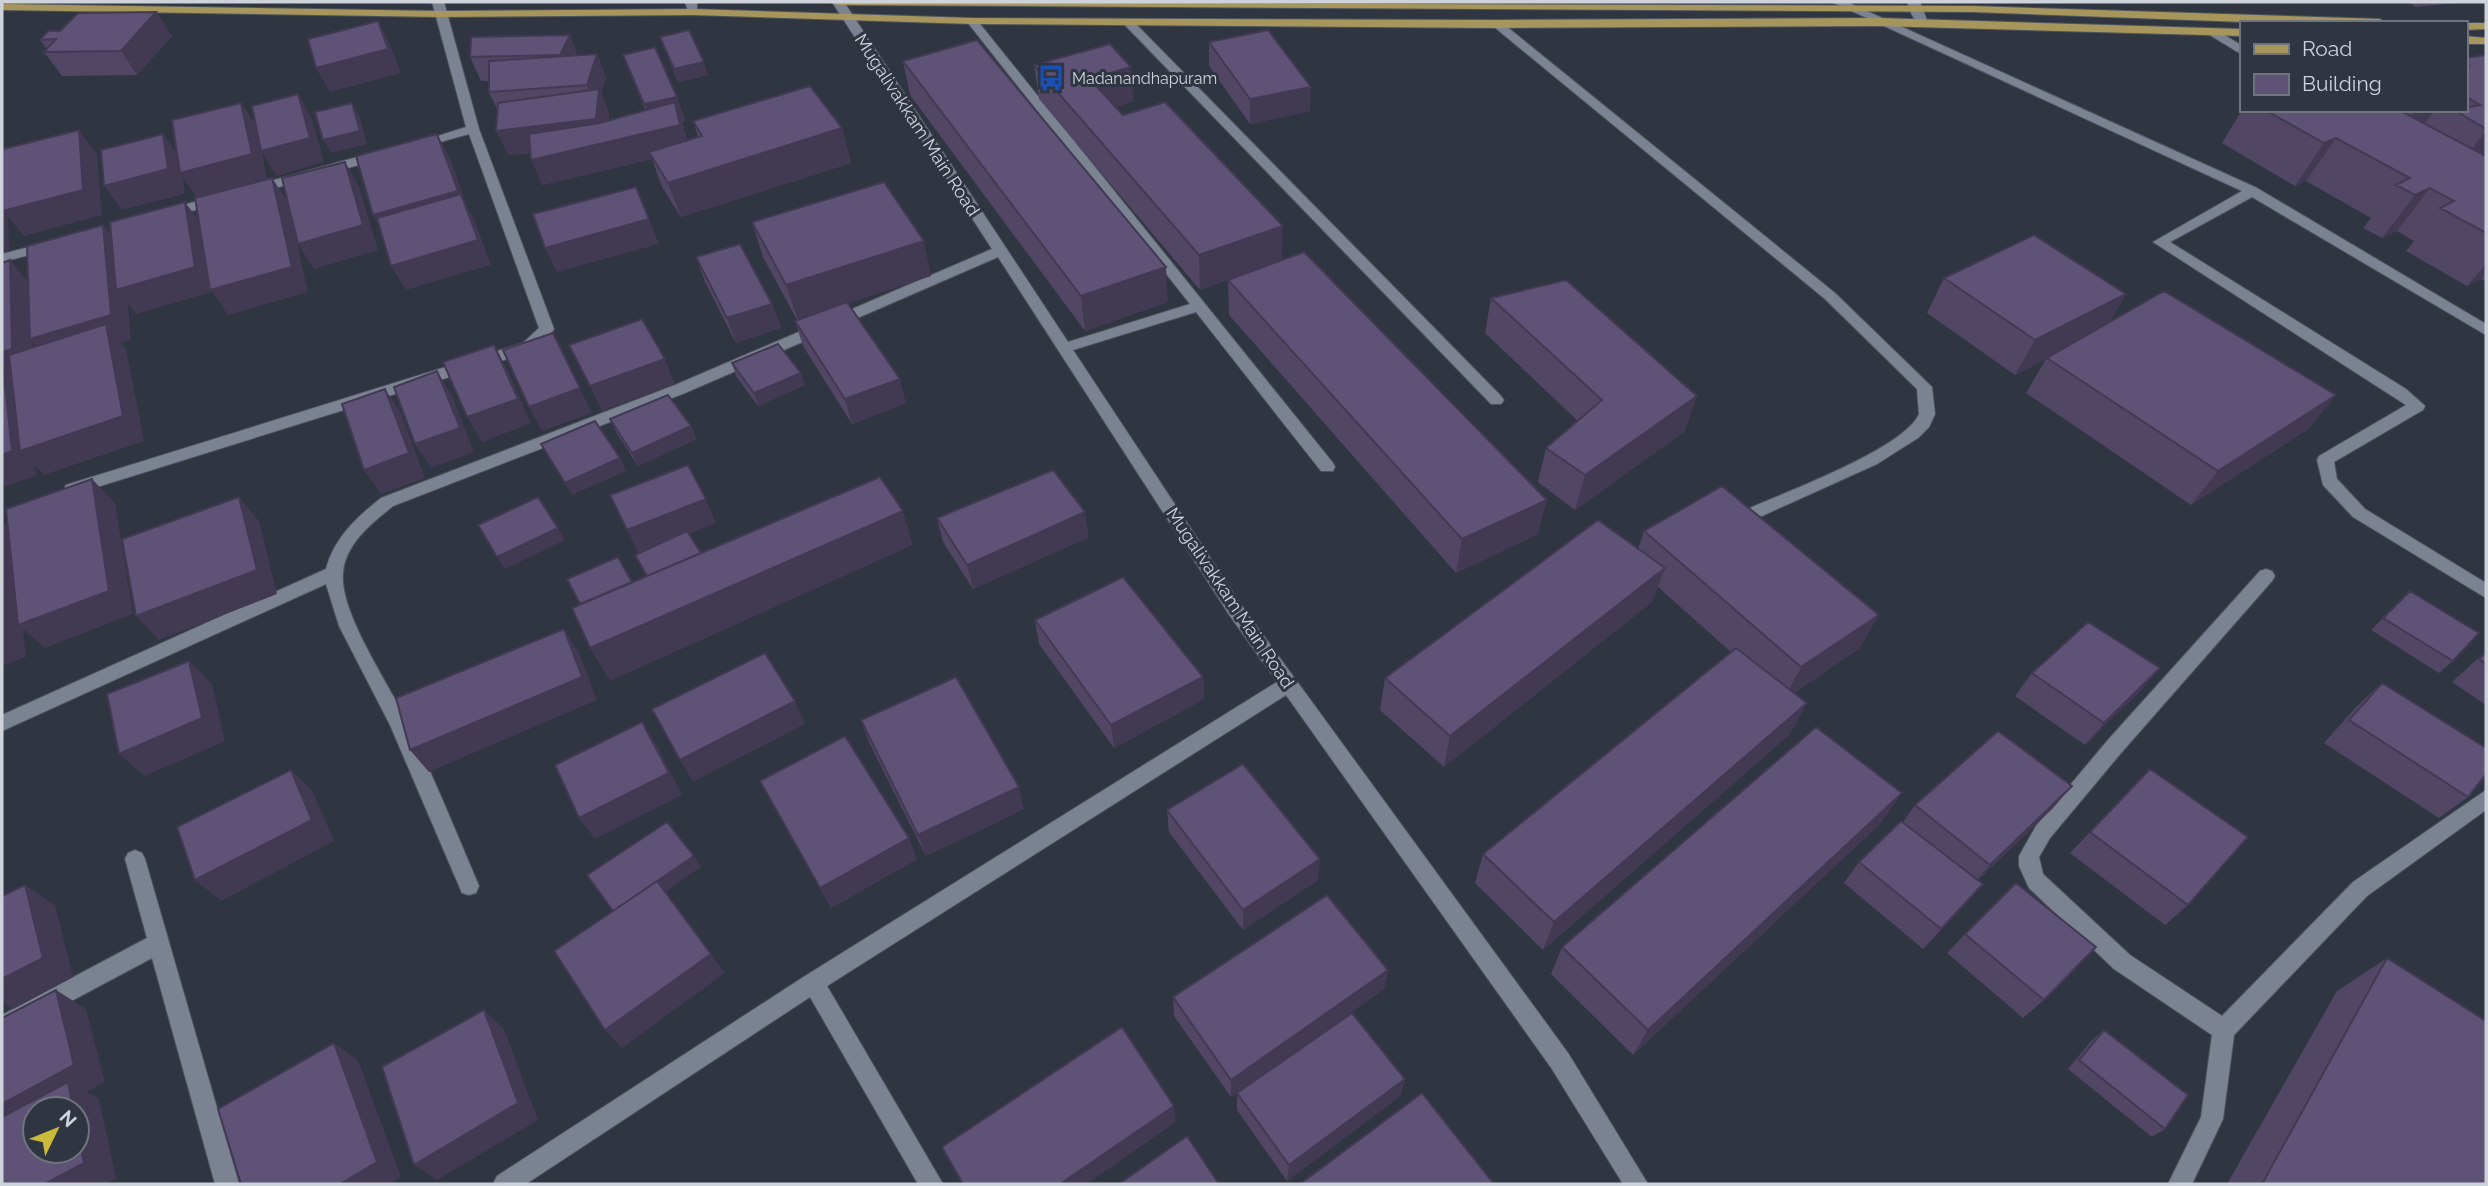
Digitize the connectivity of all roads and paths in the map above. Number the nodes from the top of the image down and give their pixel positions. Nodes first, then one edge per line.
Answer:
1 (838, 2) edge
2 (1218, 2) edge
3 (1844, 4) edge
4 (1914, 5) edge
5 (2, 7) edge
6 (692, 7) edge
7 (439, 8) edge
8 (847, 19) junction
9 (972, 21) junction
10 (2328, 21) edge
11 (1127, 22) junction
12 (1879, 22) junction
13 (1922, 23) junction
14 (1497, 24) junction
15 (2467, 26) edge
16 (2486, 26) edge
17 (2212, 32) junction
18 (2240, 33) edge
19 (2467, 40) edge
20 (2486, 41) edge
21 (2240, 49) edge
22 (473, 130) junction
23 (2252, 191) junction
24 (150, 218) edge
25 (56, 244) edge
26 (1000, 251) junction
27 (2, 258) edge
28 (1197, 306) junction
29 (2486, 330) edge
30 (1063, 348) junction
31 (1496, 400) dead end
32 (1327, 467) dead end
33 (54, 495) edge
34 (1756, 512) edge
35 (334, 573) junction
36 (2266, 576) dead end
37 (2486, 591) edge
38 (1288, 684) junction
39 (2, 723) edge
40 (2486, 799) edge
41 (135, 859) dead end
42 (469, 887) dead end
43 (159, 943) junction
44 (813, 983) junction
45 (2, 1027) edge
46 (2224, 1030) junction
47 (227, 1184) edge
48 (505, 1184) edge
49 (931, 1184) edge
50 (1636, 1184) edge
51 (2180, 1184) edge

1 - 2 main road
1 - 8 street, Mugalivakkam Main Road
2 - 3 main road
3 - 4 main road
3 - 12 street
4 - 10 main road
4 - 13 street
5 - 7 main road
6 - 7 main road
6 - 8 main road
7 - 22 street
8 - 9 main road
8 - 26 street, Mugalivakkam Main Road
9 - 11 main road
9 - 28 street
11 - 14 main road
11 - 31 street
12 - 13 main road
12 - 14 main road
12 - 23 street
13 - 17 main road
14 - 34 street
15 - 16 main road
17 - 18 main road
17 - 21 street
19 - 20 main road
22 - 24 street
22 - 33 street
23 - 29 street
23 - 37 street
25 - 27 street
26 - 30 street, Mugalivakkam Main Road
26 - 35 street
28 - 30 street
28 - 32 street
30 - 38 street, Mugalivakkam Main Road
35 - 39 street
35 - 42 street
36 - 46 street
38 - 44 street
38 - 50 street, Mugalivakkam Main Road
40 - 46 street
41 - 43 street
43 - 45 street
43 - 47 street
44 - 48 street
44 - 49 street
46 - 51 street

